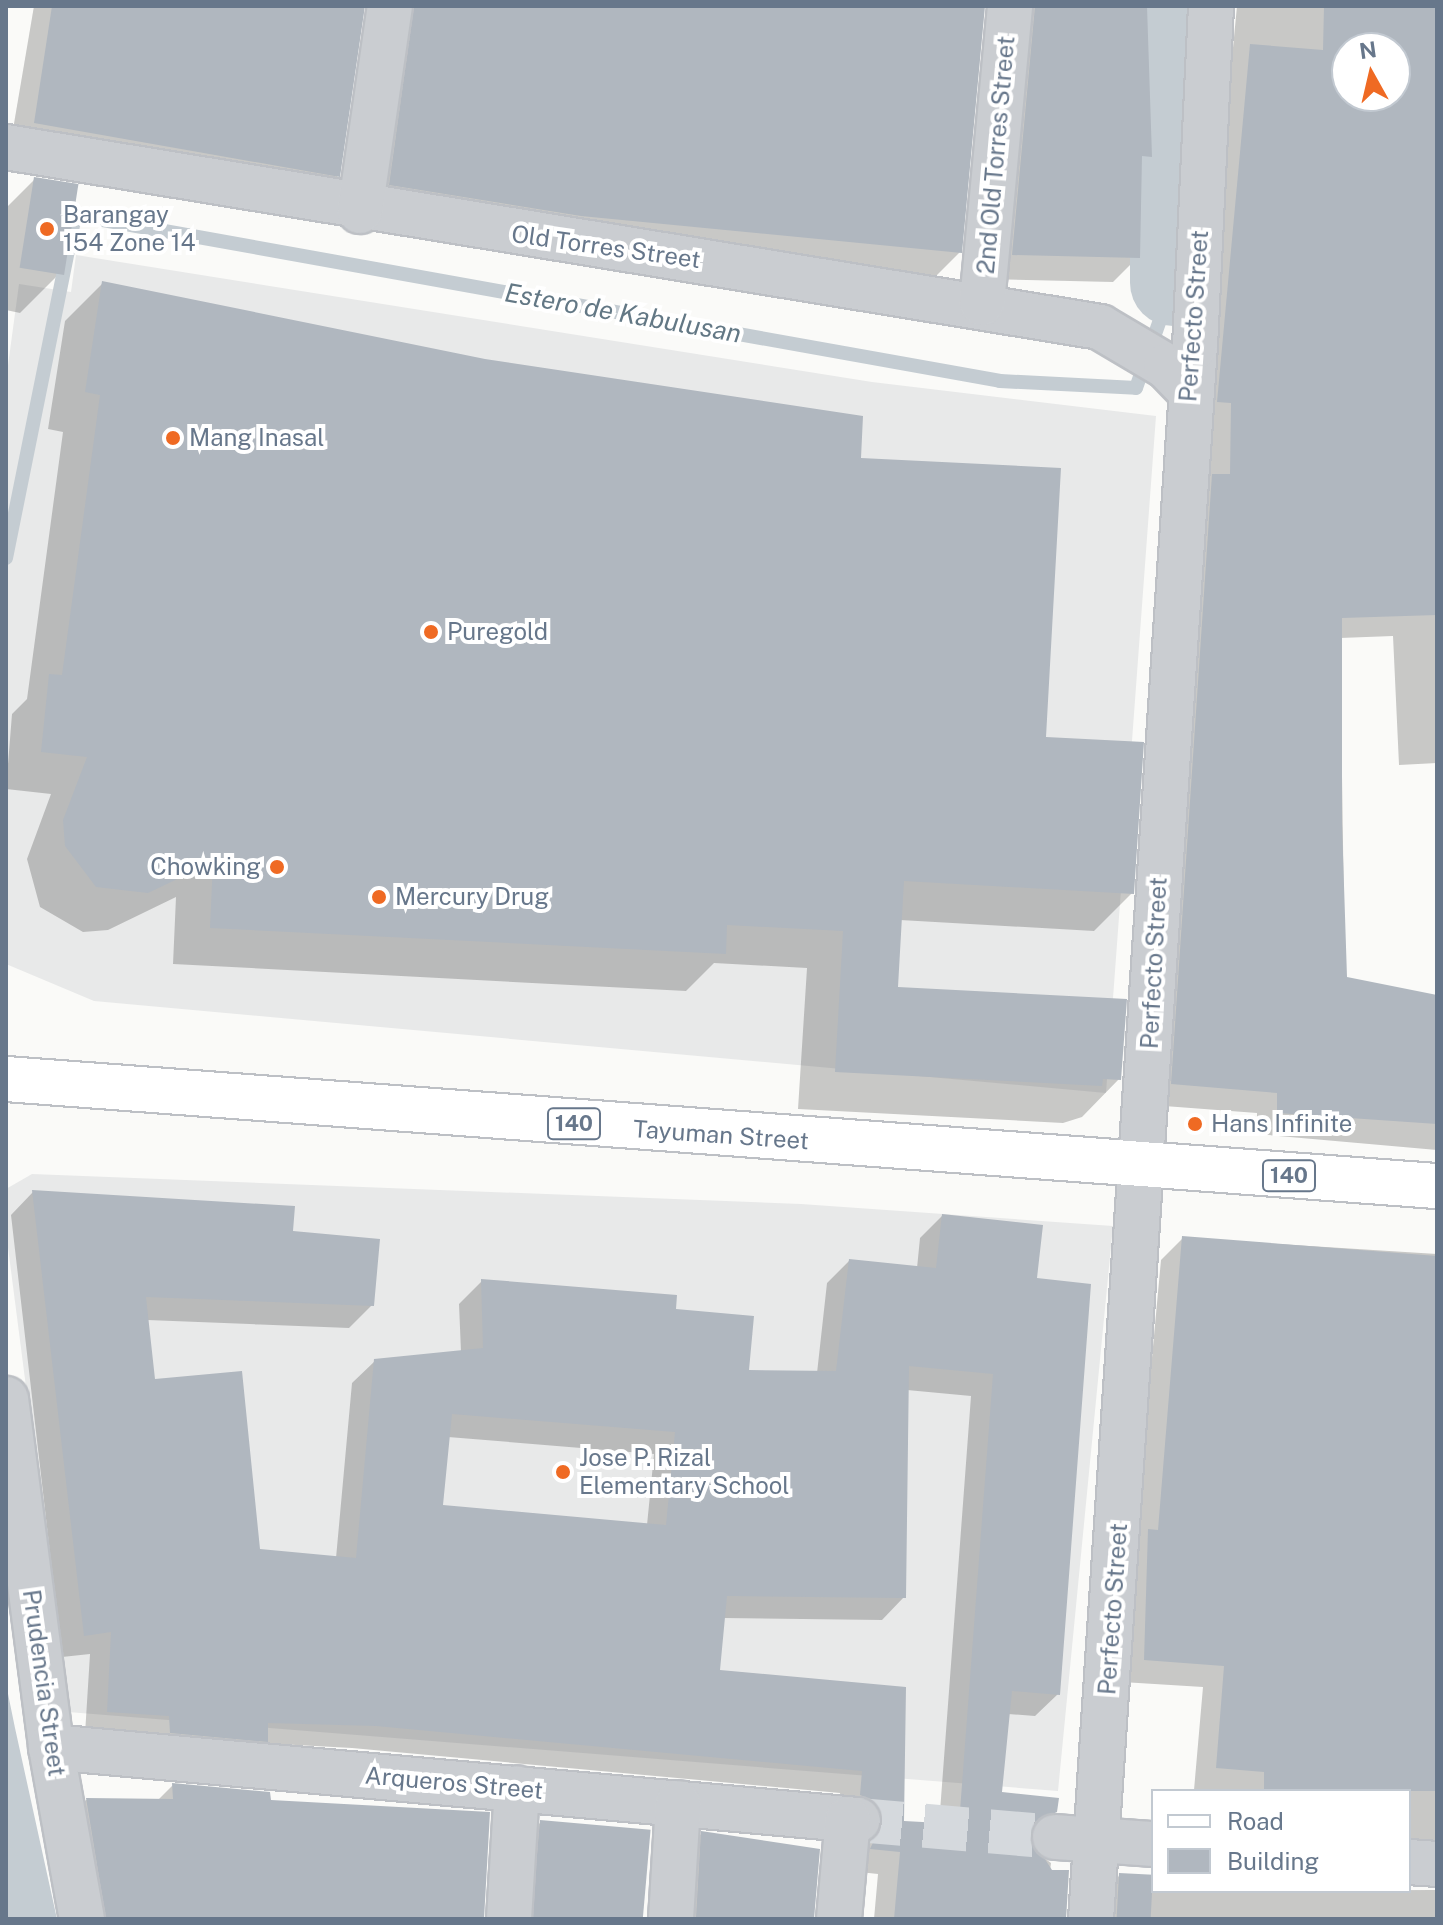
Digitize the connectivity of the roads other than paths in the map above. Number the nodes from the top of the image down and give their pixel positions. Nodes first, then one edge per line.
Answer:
1 (390, 6) edge
2 (1010, 6) edge
3 (1211, 6) edge
4 (6, 147) edge
5 (360, 211) junction
6 (982, 303) junction
7 (1177, 378) junction
8 (6, 1079) edge
9 (1141, 1165) junction
10 (1437, 1186) edge
11 (6, 1399) edge
12 (51, 1747) junction
13 (517, 1788) junction
14 (678, 1803) junction
15 (1055, 1837) tunnel mouth
16 (1098, 1841) junction
17 (1151, 1844) edge
18 (1411, 1862) edge
19 (1437, 1864) edge
20 (82, 1919) edge
21 (509, 1919) edge
22 (671, 1919) edge
23 (839, 1919) edge
24 (1091, 1919) edge

1 - 5 street
2 - 6 street, 2nd Old Torres Street
3 - 7 street, Perfecto Street
4 - 5 street, Old Torres Street
5 - 6 street, Old Torres Street
6 - 7 street, Old Torres Street
7 - 9 street, Perfecto Street
8 - 9 main road, Tayuman Street / 140
9 - 10 main road, Tayuman Street / 140
9 - 16 street, Perfecto Street
11 - 12 street, Prudencia Street
12 - 13 street, Arqueros Street
12 - 20 street, Prudencia Street
13 - 14 street, Arqueros Street
13 - 21 street
14 - 22 street
14 - 23 street, Arqueros Street
15 - 16 street
16 - 17 street
16 - 24 street, Perfecto Street
18 - 19 street

